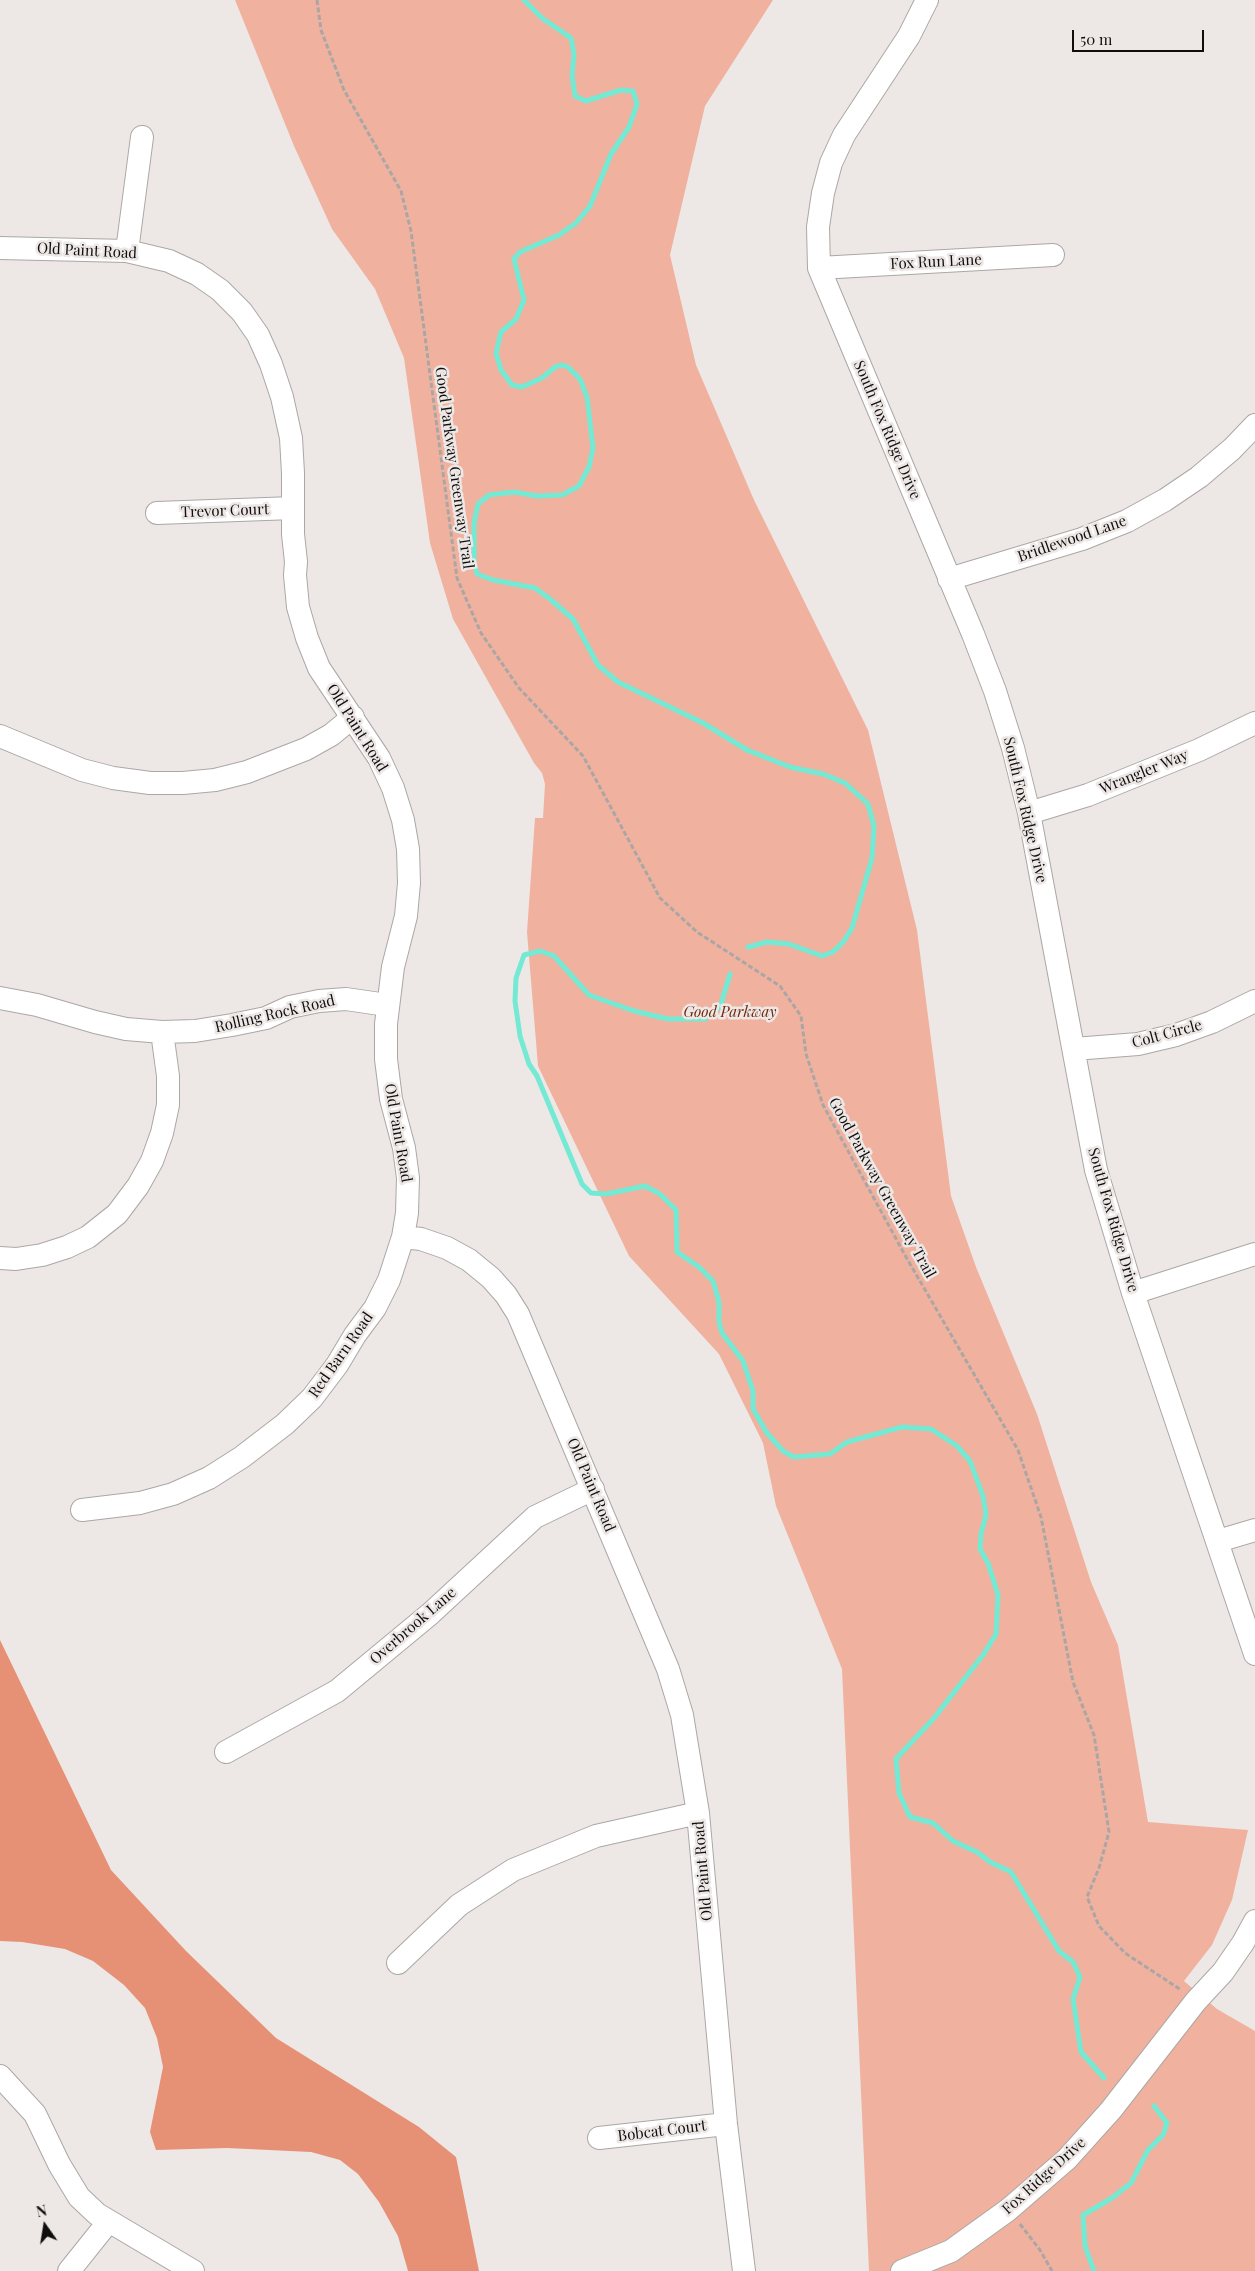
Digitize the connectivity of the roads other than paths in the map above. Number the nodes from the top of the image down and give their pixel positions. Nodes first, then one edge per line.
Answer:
1 (927, 0) edge
2 (142, 137) dead end
3 (0, 248) edge
4 (127, 251) junction
5 (1053, 255) dead end
6 (819, 268) junction
7 (1255, 425) edge
8 (293, 508) junction
9 (157, 513) dead end
10 (949, 579) junction
11 (353, 717) junction
12 (1255, 724) edge
13 (0, 736) edge
14 (1029, 813) junction
15 (0, 998) edge
16 (1255, 1001) edge
17 (387, 1005) junction
18 (162, 1032) junction
19 (1074, 1050) junction
20 (403, 1236) junction
21 (1255, 1254) edge
22 (0, 1258) edge
23 (1133, 1293) junction
24 (593, 1490) junction
25 (82, 1510) dead end
26 (1255, 1530) edge
27 (1218, 1541) junction
28 (1255, 1654) edge
29 (226, 1752) dead end
30 (698, 1813) junction
31 (1255, 1920) edge
32 (398, 1963) dead end
33 (0, 2076) edge
34 (726, 2124) junction
35 (598, 2138) dead end
36 (109, 2221) junction
37 (68, 2271) edge
38 (193, 2271) edge
39 (744, 2271) edge
40 (902, 2271) edge

1 - 6 street, South Fox Ridge Drive
2 - 4 street
3 - 4 street, Old Paint Road
4 - 8 street, Old Paint Road
5 - 6 street, Fox Run Lane
6 - 10 street, South Fox Ridge Drive
7 - 10 street, Bridlewood Lane
8 - 9 street, Trevor Court
8 - 11 street, Old Paint Road
10 - 14 street, South Fox Ridge Drive
11 - 13 street
11 - 17 street, Old Paint Road
12 - 14 street, Wrangler Way
14 - 19 street, South Fox Ridge Drive
15 - 18 street, Rolling Rock Road
16 - 19 street, Colt Circle
17 - 18 street, Rolling Rock Road
17 - 20 street, Old Paint Road
18 - 22 street
19 - 23 street, South Fox Ridge Drive
20 - 24 street, Old Paint Road
20 - 25 street, Red Barn Road
21 - 23 street
23 - 27 street, South Fox Ridge Drive
24 - 29 street, Overbrook Lane
24 - 30 street, Old Paint Road
26 - 27 street
27 - 28 street, South Fox Ridge Drive
30 - 32 street
30 - 34 street, Old Paint Road
31 - 40 street, Fox Ridge Drive
33 - 36 street
34 - 35 street, Bobcat Court
34 - 39 street, Old Paint Road
36 - 37 street
36 - 38 street

